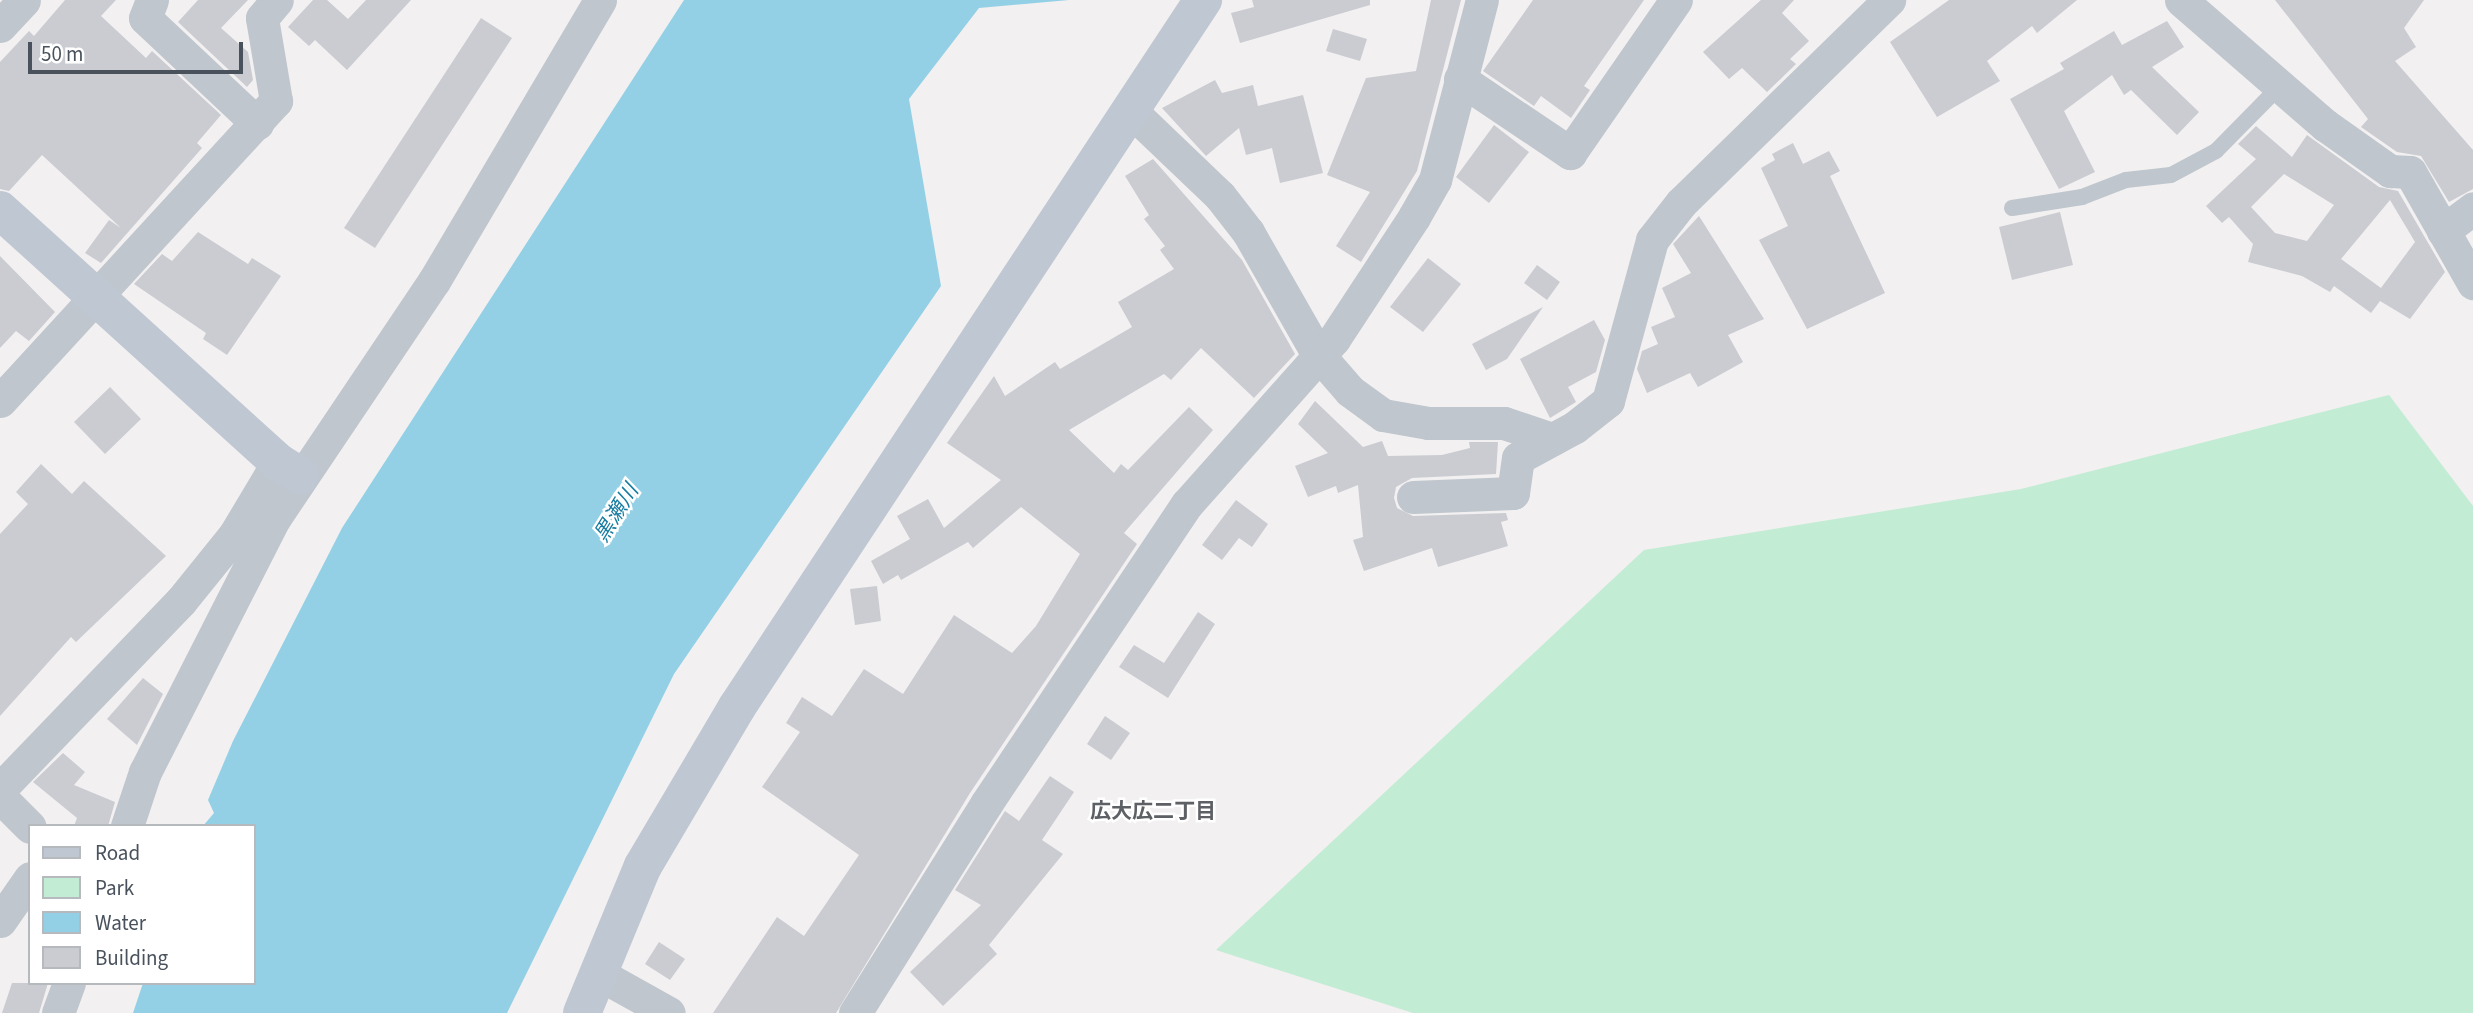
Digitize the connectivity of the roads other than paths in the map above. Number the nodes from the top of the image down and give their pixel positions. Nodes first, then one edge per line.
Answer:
1 (24, 0) edge
2 (152, 0) edge
3 (277, 0) edge
4 (600, 0) edge
5 (1203, 0) edge
6 (1482, 0) edge
7 (1676, 0) edge
8 (1889, 0) edge
9 (2181, 0) edge
10 (0, 26) edge
11 (1460, 79) junction
12 (2280, 86) junction
13 (1130, 110) junction
14 (257, 123) junction
15 (2011, 208) dead end
16 (2473, 208) edge
17 (0, 210) edge
18 (2443, 231) junction
19 (2473, 283) edge
20 (93, 294) junction
21 (1317, 353) junction
22 (0, 401) edge
23 (1552, 439) junction
24 (289, 469) junction
25 (1413, 498) dead end
26 (0, 789) edge
27 (0, 797) edge
28 (128, 824) edge
29 (28, 825) edge
30 (28, 881) edge
31 (0, 921) edge
32 (597, 973) junction
33 (68, 985) edge
34 (58, 1013) edge
35 (582, 1013) edge
36 (668, 1013) edge
37 (855, 1013) edge

1 - 10 street
2 - 14 street
3 - 14 street
4 - 24 street
5 - 13 street
6 - 11 street
7 - 11 street
8 - 23 street
9 - 12 street
11 - 21 street
12 - 15 lane
12 - 18 street
13 - 21 street
13 - 32 street
14 - 20 street
16 - 18 street
17 - 20 street
18 - 19 street
20 - 22 street
20 - 24 street
21 - 23 street
21 - 37 street
23 - 25 street
24 - 26 street
24 - 28 street
27 - 29 street
30 - 31 street
32 - 35 street
32 - 36 street
33 - 34 street

